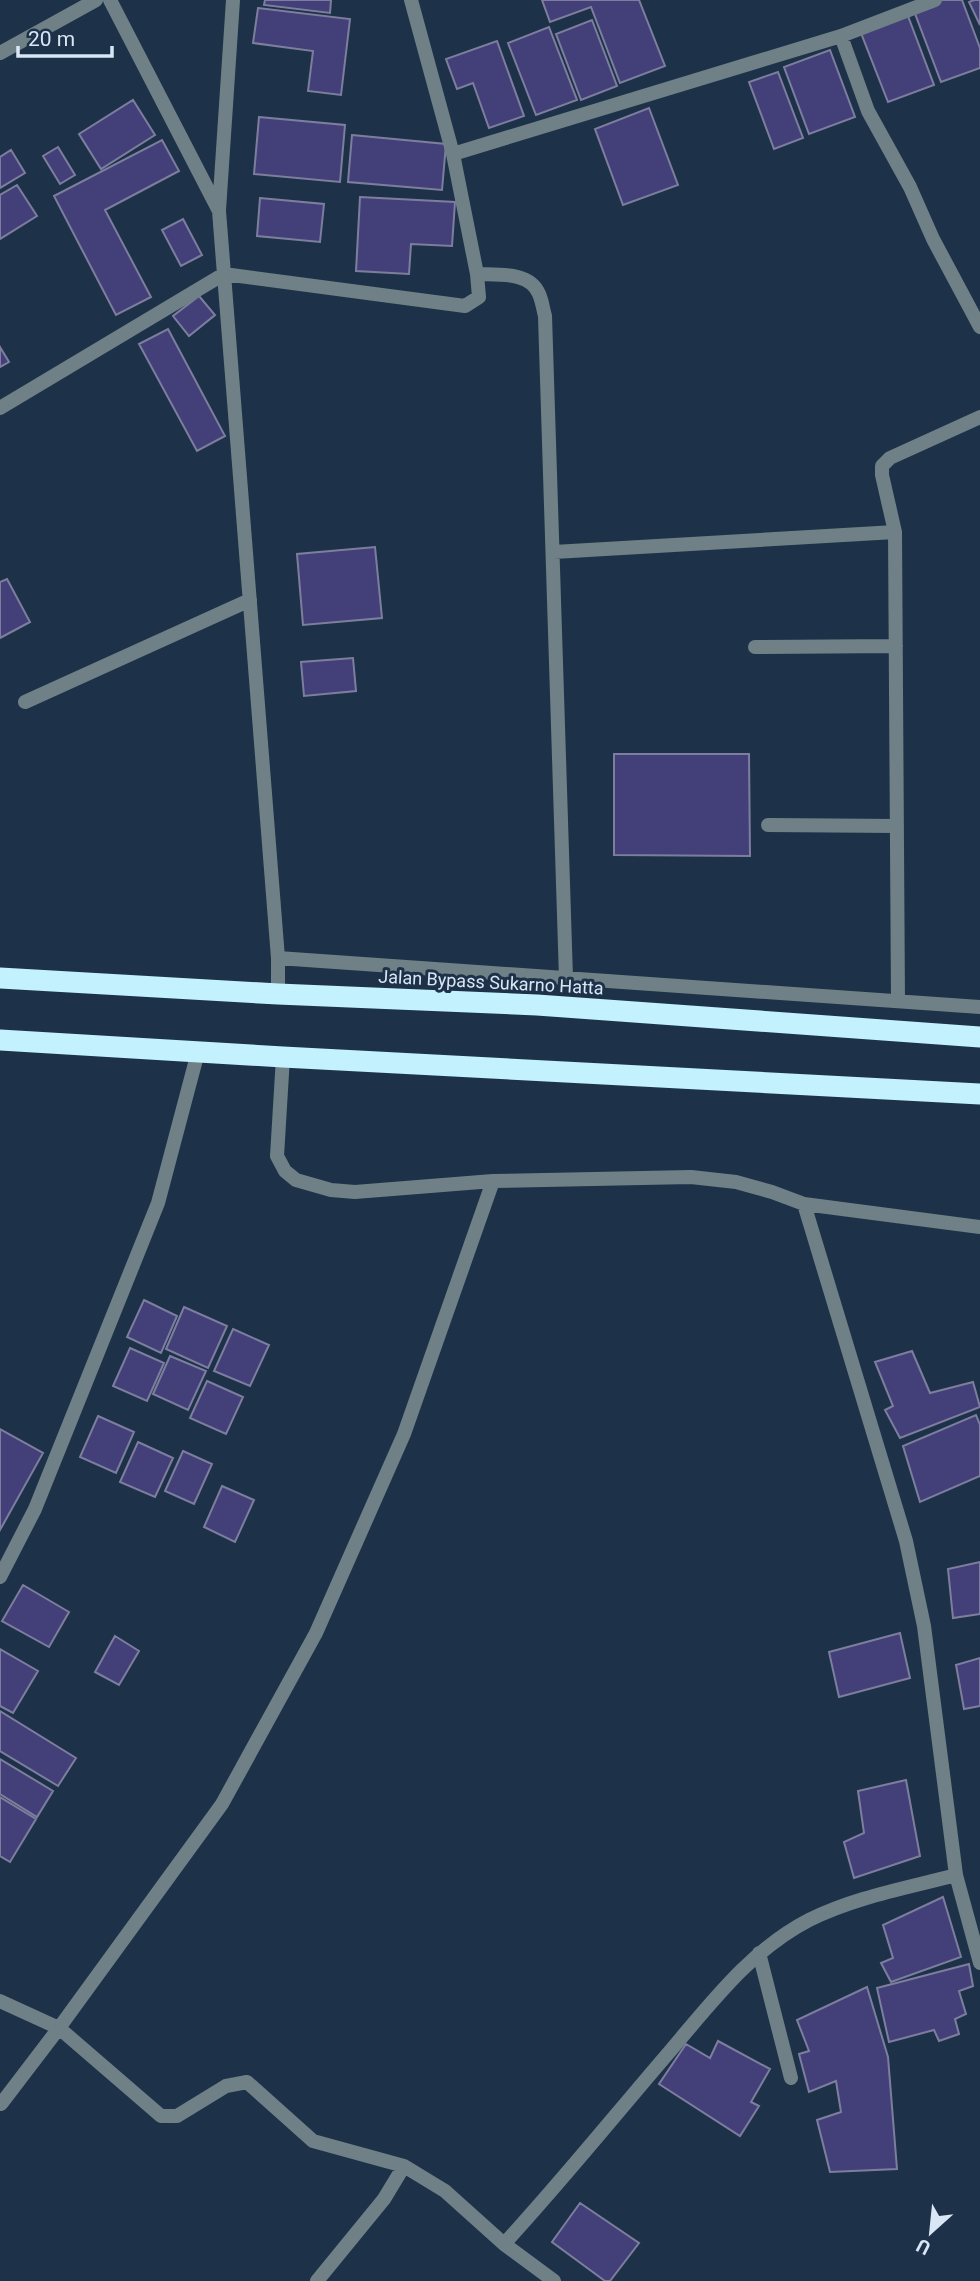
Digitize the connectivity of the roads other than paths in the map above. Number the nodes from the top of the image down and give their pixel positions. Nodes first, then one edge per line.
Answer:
1 (96, 0) edge
2 (110, 0) edge
3 (233, 0) edge
4 (411, 0) edge
5 (934, 0) edge
6 (841, 36) junction
7 (0, 52) edge
8 (453, 154) junction
9 (219, 211) junction
10 (225, 274) junction
11 (477, 274) junction
12 (980, 327) edge
13 (0, 408) edge
14 (980, 417) edge
15 (895, 532) junction
16 (554, 552) junction
17 (250, 600) junction
18 (896, 646) junction
19 (755, 647) dead end
20 (25, 702) dead end
21 (768, 825) dead end
22 (896, 826) junction
23 (278, 958) junction
24 (0, 978) edge
25 (566, 978) junction
26 (278, 994) junction
27 (898, 1001) junction
28 (980, 1007) edge
29 (980, 1037) edge
30 (0, 1040) edge
31 (198, 1052) junction
32 (283, 1058) junction
33 (980, 1094) edge
34 (493, 1181) junction
35 (804, 1204) junction
36 (980, 1227) edge
37 (0, 1577) edge
38 (956, 1875) junction
39 (759, 1953) junction
40 (980, 1963) edge
41 (0, 2001) edge
42 (59, 2028) junction
43 (791, 2078) dead end
44 (1, 2104) edge
45 (404, 2166) junction
46 (504, 2244) junction
47 (317, 2281) edge
48 (554, 2281) edge

1 - 7 street
2 - 9 street
3 - 9 street
4 - 8 street
5 - 6 street
6 - 8 street
6 - 12 street
8 - 11 street
9 - 10 street
10 - 11 street
10 - 13 street
10 - 17 street
11 - 16 street
14 - 15 street
15 - 16 street
15 - 18 street
16 - 25 street
17 - 20 street
17 - 23 street
18 - 19 street
18 - 22 street
21 - 22 street
22 - 27 street
23 - 25 street
23 - 26 street
24 - 26 highway, Jalan Bypass Sukarno Hatta
25 - 27 street
26 - 29 highway, Jalan Bypass Sukarno Hatta
27 - 28 street
30 - 31 highway
31 - 32 highway
31 - 37 street
32 - 33 highway
32 - 34 street
34 - 35 street
34 - 42 street
35 - 36 street
35 - 38 street
38 - 39 street
38 - 40 street
39 - 43 street
39 - 46 street
41 - 42 street
42 - 44 street
42 - 45 street
45 - 46 street
45 - 47 street
46 - 48 street

